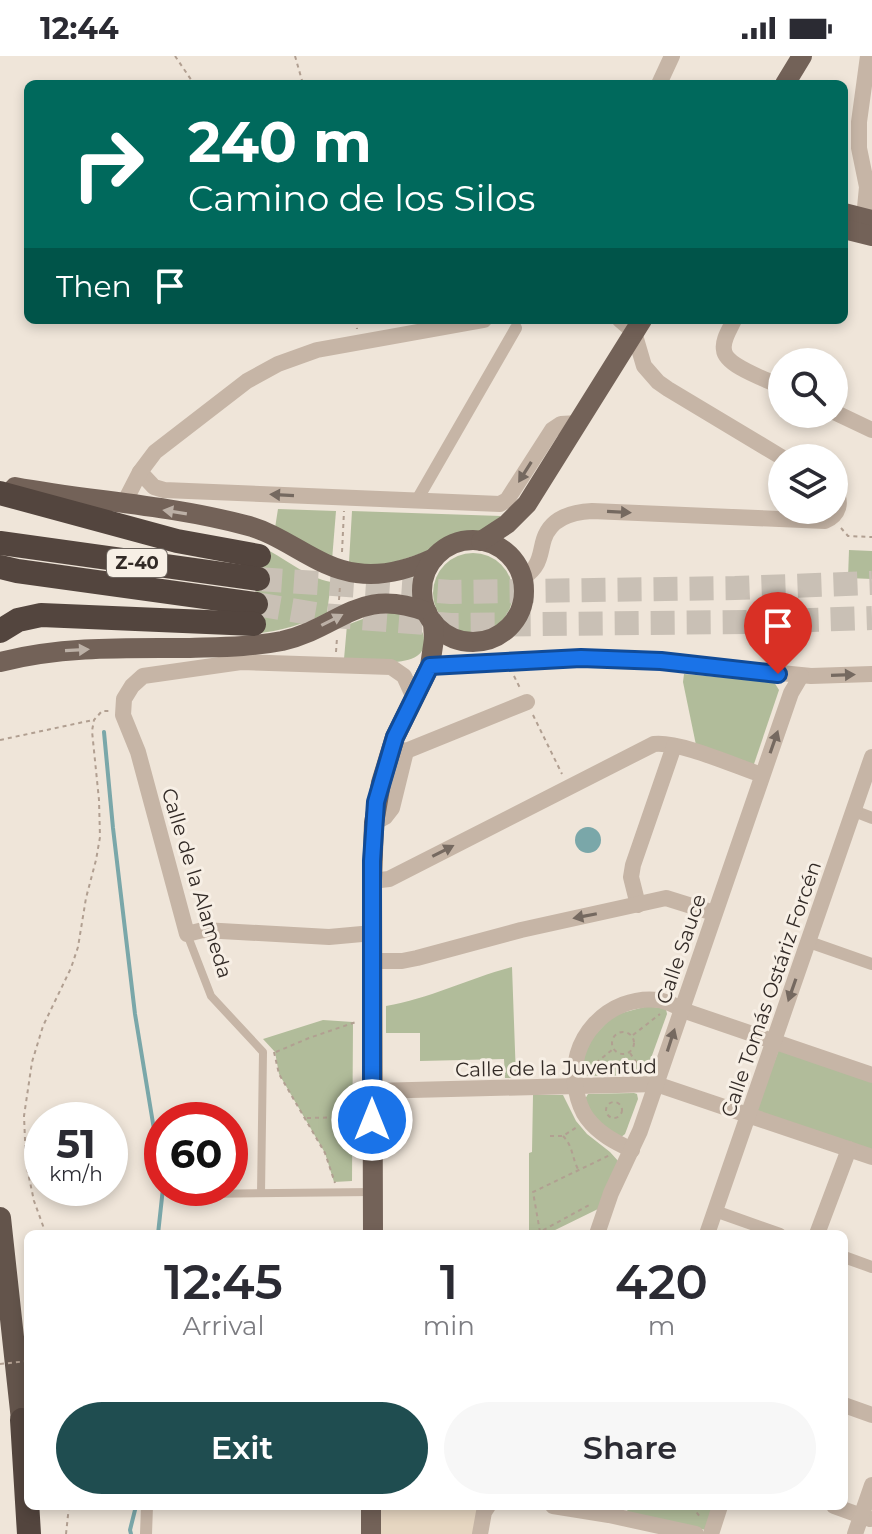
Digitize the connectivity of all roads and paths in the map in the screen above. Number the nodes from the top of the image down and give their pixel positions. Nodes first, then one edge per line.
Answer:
1 (175, 56) edge
2 (295, 56) edge
3 (672, 56) edge
4 (802, 56) edge
5 (868, 56) edge
6 (191, 80) edge
7 (302, 80) edge
8 (661, 80) edge
9 (787, 80) edge
10 (869, 190) edge
11 (861, 225) edge
12 (462, 324) edge
13 (632, 324) edge
14 (732, 324) edge
15 (516, 328) dead end
16 (768, 380) edge
17 (848, 419) edge
18 (578, 423) junction
19 (872, 430) edge
20 (768, 449) edge
21 (140, 472) junction
22 (0, 484) edge
23 (0, 493) edge
24 (417, 500) junction
25 (124, 503) junction
26 (527, 504) junction
27 (344, 506) dead end
28 (768, 520) edge
29 (837, 524) edge
30 (872, 537) edge
31 (481, 541) junction
32 (0, 543) edge
33 (434, 558) junction
34 (511, 558) junction
35 (341, 560) dead end
36 (0, 567) edge
37 (522, 579) junction
38 (340, 581) dead end
39 (339, 609) dead end
40 (430, 617) junction
41 (0, 631) edge
42 (337, 633) dead end
43 (467, 642) junction
44 (336, 658) dead end
45 (510, 661) junction
46 (0, 662) edge
47 (430, 666) junction
48 (872, 674) edge
49 (801, 676) junction
50 (414, 698) junction
51 (527, 702) junction
52 (123, 715) junction
53 (94, 720) junction
54 (0, 740) edge
55 (674, 746) junction
56 (399, 749) junction
57 (872, 757) edge
58 (762, 775) junction
59 (568, 786) junction
60 (854, 811) junction
61 (872, 818) edge
62 (372, 881) junction
63 (638, 905) junction
64 (714, 913) junction
65 (373, 933) junction
66 (187, 934) junction
67 (809, 942) junction
68 (373, 961) junction
69 (872, 964) edge
70 (674, 1009) junction
71 (356, 1022) dead end
72 (632, 1035) junction
73 (775, 1041) junction
74 (614, 1049) junction
75 (263, 1052) junction
76 (275, 1052) junction
77 (629, 1052) junction
78 (872, 1075) edge
79 (651, 1079) junction
80 (578, 1080) junction
81 (372, 1091) junction
82 (616, 1102) joint
83 (749, 1115) junction
84 (356, 1117) dead end
85 (306, 1118) junction
86 (581, 1125) dead end
87 (550, 1136) dead end
88 (563, 1136) junction
89 (849, 1149) junction
90 (632, 1150) junction
91 (615, 1153) dead end
92 (872, 1157) edge
93 (578, 1170) junction
94 (335, 1184) dead end
95 (372, 1192) junction
96 (248, 1193) edge
97 (261, 1193) junction
98 (611, 1193) junction
99 (715, 1211) junction
100 (0, 1218) edge
101 (45, 1230) edge
102 (373, 1230) edge
103 (538, 1230) edge
104 (543, 1230) edge
105 (598, 1230) edge
106 (708, 1230) edge
107 (769, 1230) edge
108 (819, 1230) edge
109 (848, 1258) edge
110 (872, 1267) edge
111 (24, 1361) edge
112 (0, 1364) edge
113 (848, 1406) edge
114 (872, 1415) edge
115 (22, 1420) joint
116 (24, 1453) edge
117 (872, 1485) edge
118 (28, 1510) edge
119 (69, 1510) edge
120 (147, 1510) edge
121 (371, 1510) edge
122 (485, 1510) edge
123 (610, 1510) edge
124 (719, 1510) edge
125 (845, 1510) edge
126 (867, 1518) edge
127 (29, 1534) edge
128 (66, 1534) edge
129 (146, 1534) edge
130 (371, 1534) edge
131 (480, 1534) edge
132 (696, 1534) edge
133 (711, 1534) edge
134 (855, 1534) edge

1 - 6 path
2 - 7 path
3 - 8 street
4 - 9 main road
5 - 10 street
10 - 11 street
12 - 21 street
13 - 18 main road
13 - 20 street
14 - 16 street
15 - 24 street
17 - 19 street
18 -> 24 street
18 - 26 main road
24 -> 21 street
21 - 25 street
22 - 25 main road
23 - 32 highway, Z-40
33 -> 25 main road
26 - 31 main road
26 - 34 main road
27 - 35 path
37 -> 28 street
29 - 30 path
31 - 33 main road
31 - 34 main road
33 - 40 main road
34 - 37 main road
36 - 41 highway, Z-40
37 - 43 main road
38 - 39 path
40 - 43 main road
46 -> 40 main road
40 - 47 main road
42 - 44 path
43 - 47 main road
45 - 47 street
45 - 49 street
45 - 51 path
47 - 50 main road
49 -> 48 street
58 -> 49 street, Calle Sauce
50 - 52 street
50 - 56 main road
51 - 56 street
51 - 59 path
52 - 53 path
52 - 66 street, Calle de la Alameda
53 - 54 path
53 - 101 path
55 - 58 street
55 - 59 street
55 - 63 street
56 - 62 main road
57 - 60 street, Calle Tomás Ostáriz Forcén
58 - 64 street, Calle Sauce
62 -> 59 street
60 - 61 street
60 - 67 street, Calle Tomás Ostáriz Forcén
62 - 65 main road
63 - 64 street
63 -> 68 street
64 - 70 street, Calle Sauce
65 - 66 street
65 - 68 main road
66 - 75 lane, Calle de la Alameda
67 - 69 street
67 -> 73 street, Calle Tomás Ostáriz Forcén
68 - 81 main road
70 - 72 path
70 - 73 street
79 -> 70 street, Calle Sauce
70 - 80 street
71 - 76 path
72 - 74 path
72 - 77 path
73 - 78 street
73 - 83 street, Calle Tomás Ostáriz Forcén
74 - 77 path
74 - 80 path
75 - 76 path
75 - 97 lane
76 - 85 path
77 - 79 path
79 - 80 street, Calle de la Juventud
79 - 83 street, Calle de la Juventud
79 - 90 street, Calle Sauce
80 - 81 street, Calle de la Juventud
80 - 90 street
81 - 95 main road
82 - 82 path
83 - 89 street, Calle de la Juventud
83 - 99 street, Calle Tomás Ostáriz Forcén
84 - 85 path
85 - 94 path
86 - 88 path
87 - 88 path
88 - 93 path
89 - 92 street, Calle de la Juventud
89 - 108 street
90 - 98 street, Calle Sauce
91 - 93 path
93 - 103 path
95 - 97 lane
95 - 102 main road
96 - 97 lane
98 - 104 path
98 - 105 street, Calle Sauce
99 - 106 street, Calle Tomás Ostáriz Forcén
99 - 107 street
100 - 115 highway
109 - 110 street
111 - 112 path, bridge
113 - 114 street
115 - 116 highway
117 - 126 street
118 - 127 highway
119 - 128 path
120 - 129 street
121 - 130 main road
122 - 131 street
123 - 132 street
124 - 133 street
125 - 126 street
126 - 134 street

